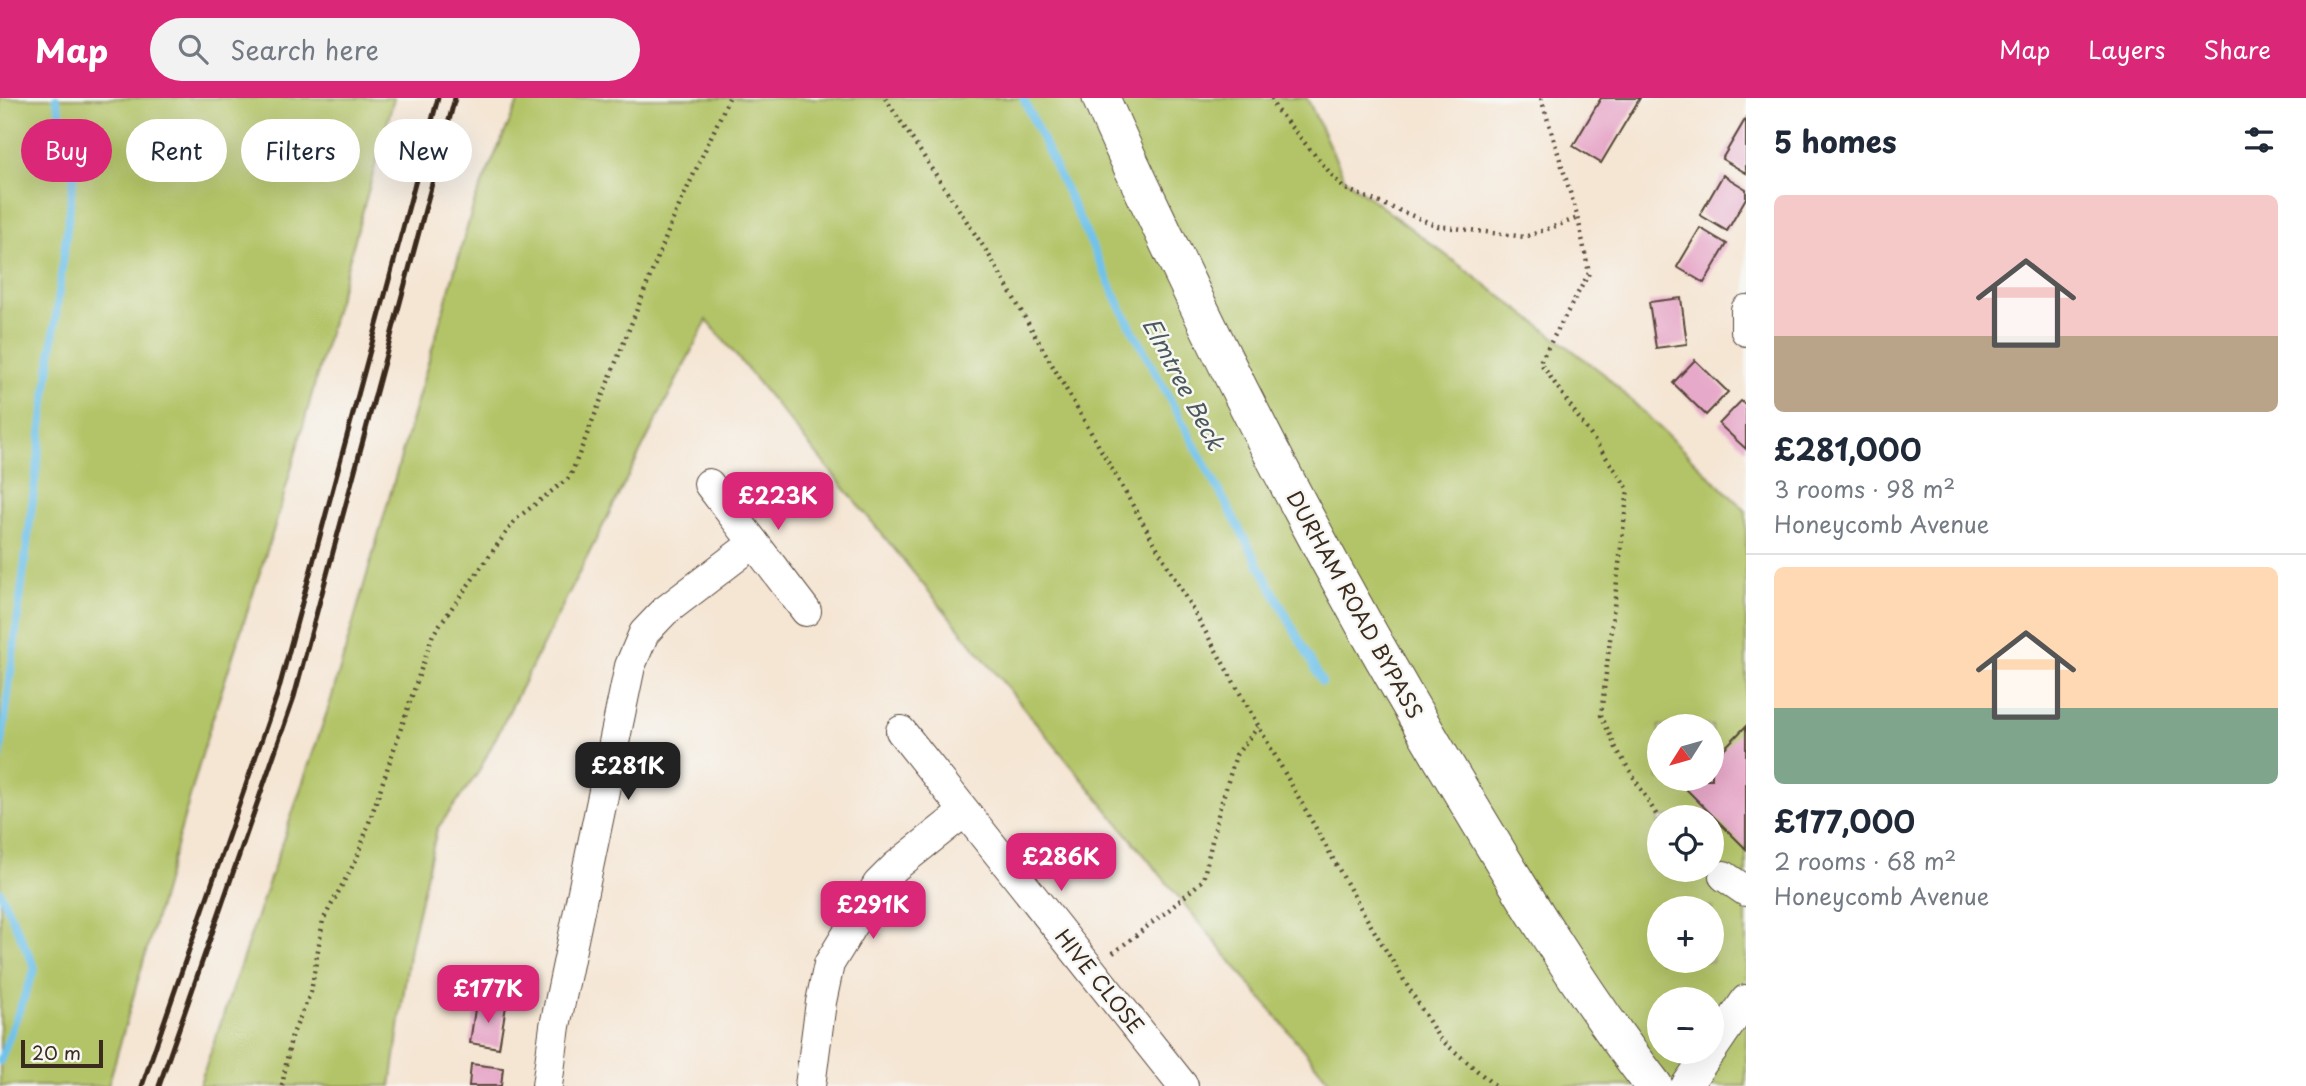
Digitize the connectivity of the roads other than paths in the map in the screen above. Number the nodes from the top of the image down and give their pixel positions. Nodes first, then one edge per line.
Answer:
1 (1101, 98) edge
2 (1746, 310) edge
3 (1746, 331) edge
4 (709, 484) dead end
5 (754, 543) junction
6 (806, 611) dead end
7 (901, 731) dead end
8 (964, 812) junction
9 (1746, 1000) edge
10 (1724, 1032) edge
11 (1702, 1064) edge
12 (547, 1086) edge
13 (810, 1086) edge
14 (1183, 1086) edge
15 (1654, 1086) edge
16 (1686, 1086) edge

1 - 15 main road, DURHAM ROAD BYPASS
2 - 3 street
4 - 5 street
5 - 6 street
5 - 12 street
7 - 8 street, HIVE CLOSE
8 - 13 street
8 - 14 street, HIVE CLOSE
9 - 10 street
11 - 16 street

